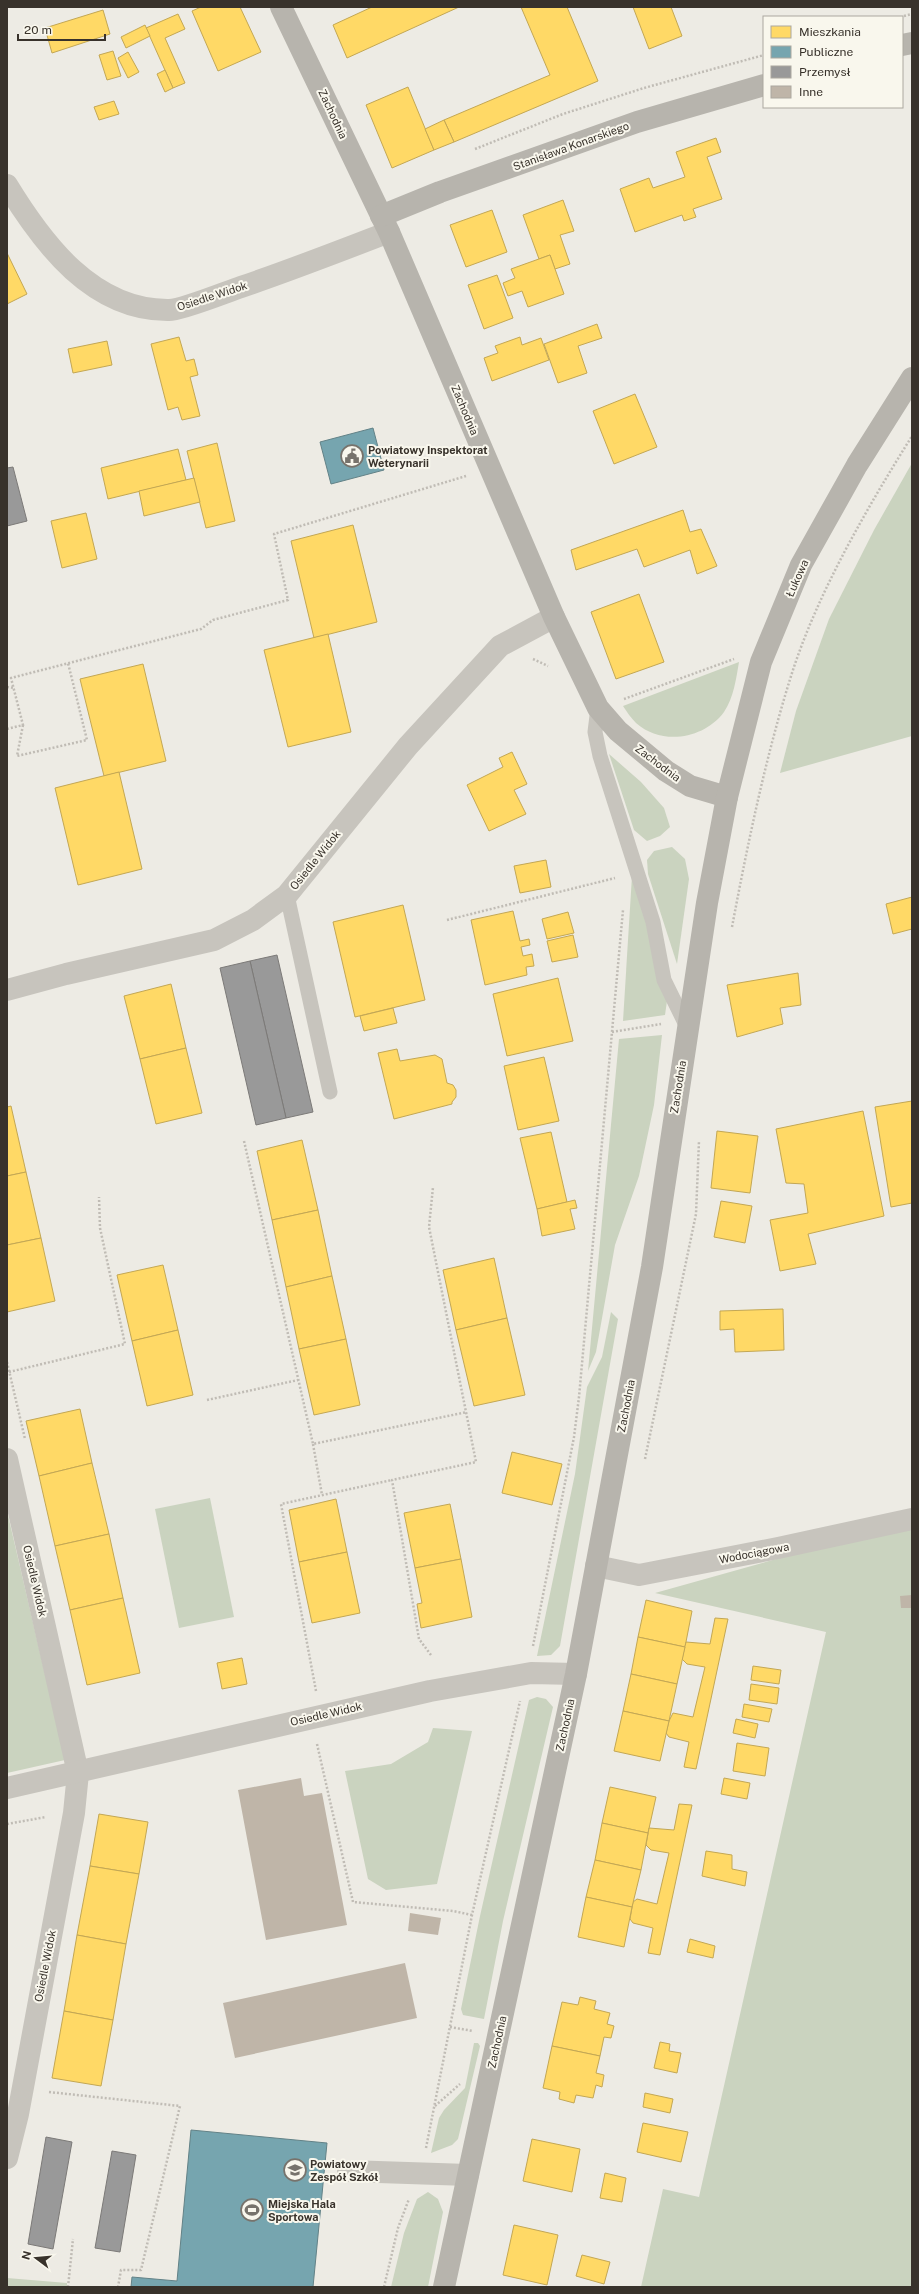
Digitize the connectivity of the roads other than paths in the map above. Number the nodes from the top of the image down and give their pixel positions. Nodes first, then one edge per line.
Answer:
1 (281, 7) edge
2 (763, 85) edge
3 (7, 185) edge
4 (385, 224) junction
5 (912, 378) edge
6 (554, 617) junction
7 (598, 708) junction
8 (727, 797) junction
9 (287, 895) junction
10 (7, 990) edge
11 (688, 1029) junction
12 (330, 1092) dead end
13 (7, 1459) edge
14 (912, 1519) edge
15 (596, 1566) junction
16 (576, 1674) junction
17 (78, 1773) junction
18 (7, 1788) edge
19 (7, 2158) edge
20 (348, 2171) dead end
21 (468, 2175) junction
22 (444, 2287) edge

1 - 4 street, Zachodnia
2 - 4 street, Stanisława Konarskiego
3 - 4 street, Osiedle Widok
4 - 6 street, Zachodnia
5 - 8 street, Łukowa
6 - 7 street, Zachodnia
6 - 9 street, Osiedle Widok
7 - 8 street, Zachodnia
7 - 11 lane
8 - 11 street, Zachodnia
9 - 10 street, Osiedle Widok
9 - 12 lane
11 - 15 street, Zachodnia
13 - 17 street, Osiedle Widok
14 - 15 street, Wodociągowa
15 - 16 street, Zachodnia
16 - 17 street, Osiedle Widok
16 - 21 street, Zachodnia
17 - 18 street, Osiedle Widok
17 - 19 street, Osiedle Widok
20 - 21 street
21 - 22 street, Zachodnia

